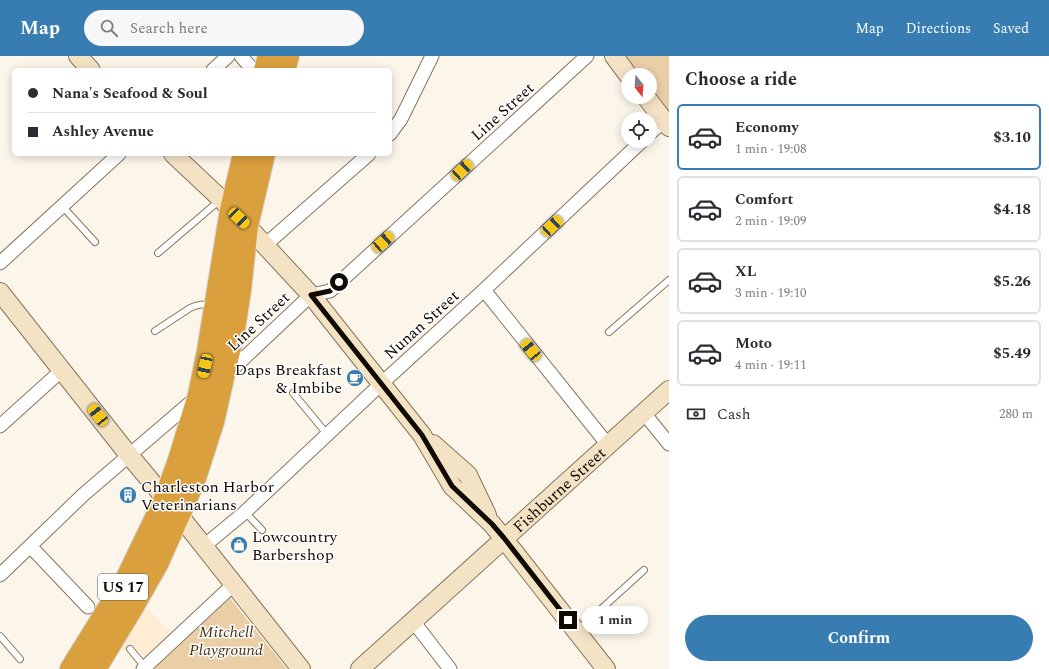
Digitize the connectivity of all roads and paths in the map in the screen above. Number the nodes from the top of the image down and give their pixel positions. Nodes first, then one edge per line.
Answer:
1 (78, 56) edge
2 (228, 56) edge
3 (241, 56) edge
4 (269, 56) edge
5 (288, 56) edge
6 (432, 56) edge
7 (587, 56) edge
8 (614, 56) edge
9 (89, 68) edge
10 (215, 68) edge
11 (251, 68) edge
12 (266, 68) edge
13 (285, 68) edge
14 (623, 68) edge
15 (651, 104) edge
16 (667, 124) edge
17 (657, 130) edge
18 (392, 131) edge
19 (635, 148) edge
20 (117, 156) edge
21 (175, 156) edge
22 (243, 156) edge
23 (264, 156) edge
24 (367, 156) edge
25 (226, 205) junction
26 (62, 206) junction
27 (248, 226) junction
28 (95, 242) dead end
29 (264, 246) junction
30 (158, 253) dead end
31 (0, 263) edge
32 (669, 280) edge
33 (484, 290) junction
34 (0, 292) edge
35 (311, 295) junction
36 (216, 305) junction
37 (155, 331) dead end
38 (609, 332) dead end
39 (62, 370) junction
40 (224, 377) junction
41 (381, 384) junction
42 (669, 390) edge
43 (293, 393) dead end
44 (198, 396) junction
45 (644, 413) junction
46 (0, 426) edge
47 (327, 434) junction
48 (669, 444) edge
49 (608, 445) junction
50 (129, 455) junction
51 (172, 507) junction
52 (245, 512) junction
53 (262, 530) dead end
54 (504, 538) junction
55 (30, 546) junction
56 (204, 546) junction
57 (644, 570) dead end
58 (0, 575) edge
59 (234, 584) junction
60 (88, 607) dead end
61 (413, 621) junction
62 (577, 631) junction
63 (0, 636) edge
64 (130, 649) dead end
65 (20, 659) dead end
66 (144, 668) edge
67 (71, 669) edge
68 (95, 669) edge
69 (301, 669) edge
70 (360, 669) edge
71 (450, 669) edge
72 (606, 669) edge

1 - 9 street
2 - 10 street
3 - 11 street
4 - 12 highway
5 - 13 highway
6 - 18 street
7 - 35 street, Line Street
8 - 14 street
15 - 16 street
16 - 17 street
19 - 33 street, Nunan Street
20 - 26 street
21 - 25 street
22 - 25 highway, US 17
23 - 27 highway, US 17
24 - 29 street
25 - 27 street
25 - 30 lane
25 - 36 highway, US 17
26 - 28 lane
26 - 31 street
27 - 29 street
27 - 40 highway, US 17
29 - 35 street
32 - 38 lane
33 - 41 street, Nunan Street
33 - 49 street
34 - 39 street
35 - 40 street, Line Street
35 - 41 street
36 - 37 lane
36 - 44 highway, US 17
39 - 46 street
39 - 50 street
40 - 51 highway, US 17
41 - 47 street, Nunan Street
41 - 54 street
42 - 45 street, Fishburne Street
43 - 47 lane
44 - 50 street
44 - 51 highway, US 17
45 - 48 street
45 - 49 street, Fishburne Street
47 - 52 street, Nunan Street
49 - 54 street, Fishburne Street
50 - 51 street
50 - 55 street
51 - 56 street
51 - 67 highway, US 17
51 - 68 highway, US 17
52 - 53 lane
52 - 56 street, Nunan Street
54 - 61 street, Fishburne Street
54 - 62 street
55 - 58 street
55 - 60 street
56 - 59 street
57 - 62 lane
59 - 66 street
59 - 69 street
61 - 70 street, Fishburne Street
61 - 71 street
62 - 72 street
63 - 65 lane
64 - 66 lane

